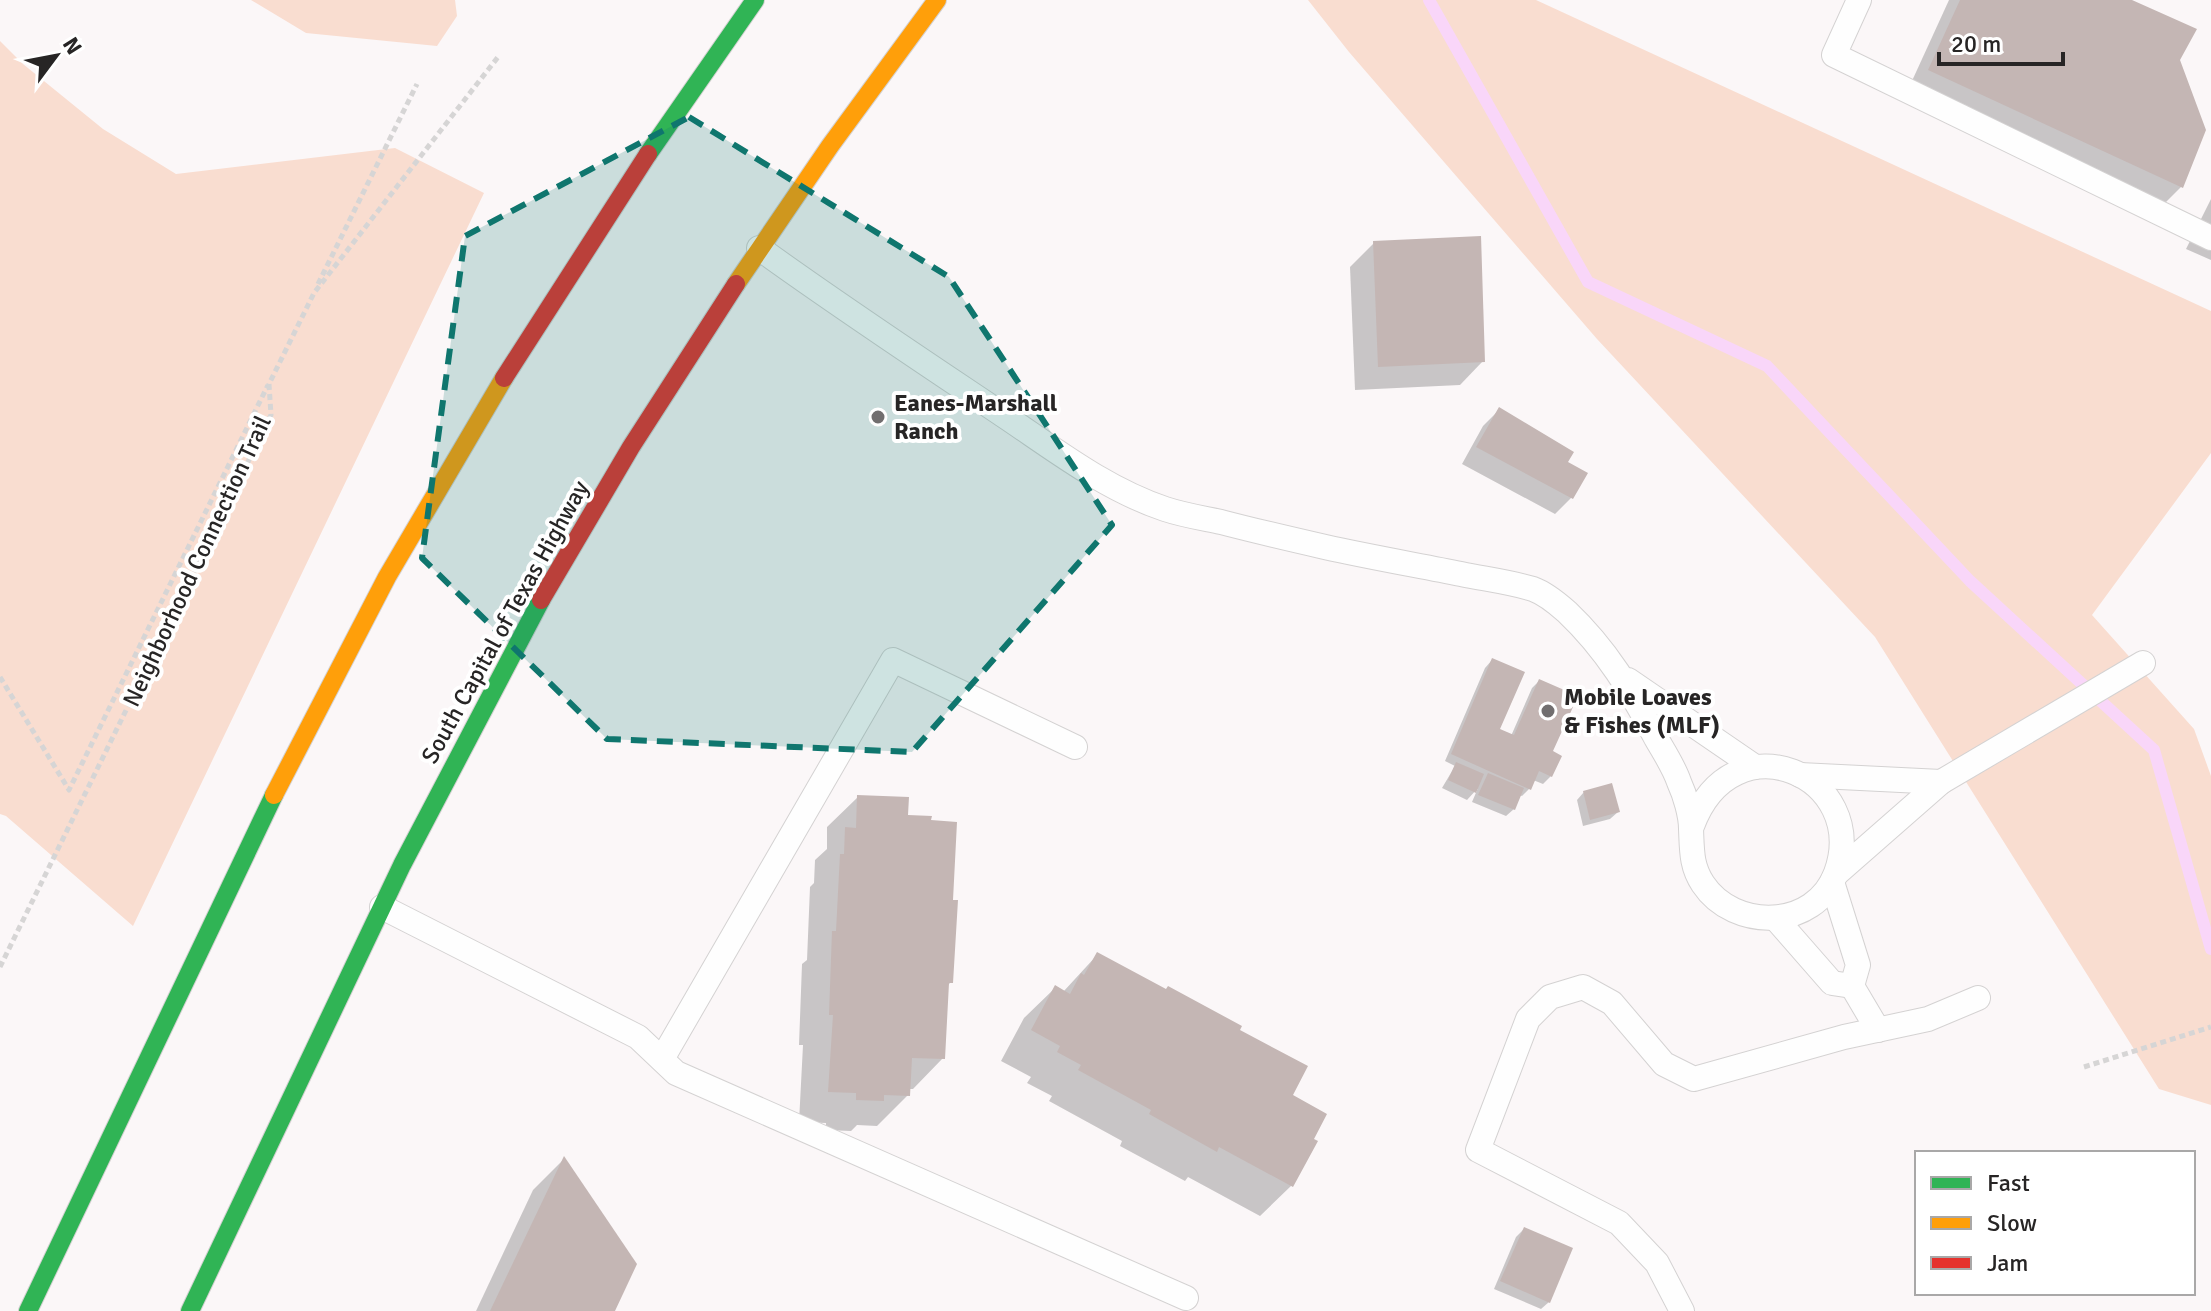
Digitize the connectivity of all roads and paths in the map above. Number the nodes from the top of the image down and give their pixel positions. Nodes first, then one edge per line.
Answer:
1 (755, 0) edge
2 (937, 0) edge
3 (1859, 0) edge
4 (498, 57) dead end
5 (417, 84) dead end
6 (2211, 238) edge
7 (759, 248) junction
8 (314, 293) junction
9 (269, 384) junction
10 (2143, 663) dead end
11 (1623, 676) junction
12 (0, 677) edge
13 (1075, 747) dead end
14 (1755, 767) junction
15 (1800, 775) junction
16 (1941, 782) junction
17 (1692, 826) junction
18 (1834, 878) junction
19 (382, 907) junction
20 (1776, 919) junction
21 (0, 967) edge
22 (1852, 986) junction
23 (1978, 998) dead end
24 (2208, 1028) edge
25 (1878, 1030) junction
26 (662, 1059) junction
27 (2084, 1067) dead end
28 (1186, 1298) dead end
29 (28, 1311) edge
30 (190, 1311) edge
31 (1682, 1311) edge

1 - 29 highway
2 - 7 highway, South Capital of Texas Highway
3 - 6 lane
4 - 8 path, Neighborhood Connection Trail
5 - 8 path
7 - 11 lane
7 - 19 highway, South Capital of Texas Highway
8 - 9 path, Neighborhood Connection Trail
9 - 12 path
9 - 21 path, Neighborhood Connection Trail
10 - 16 lane
11 - 14 lane
11 - 17 lane
13 - 26 lane
14 - 15 lane
14 - 17 lane
15 - 16 lane
15 - 18 lane
16 - 18 lane
17 - 20 lane
18 - 20 lane
18 - 22 lane
19 - 26 lane
19 - 30 highway, South Capital of Texas Highway
20 - 22 lane
22 - 25 lane
23 - 25 lane
24 - 27 path
25 - 31 lane
26 - 28 lane

